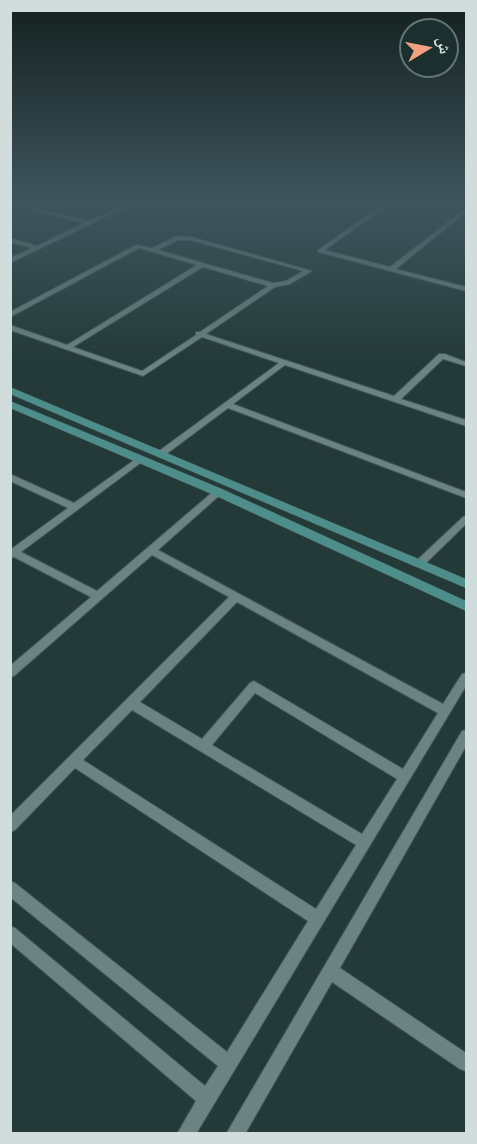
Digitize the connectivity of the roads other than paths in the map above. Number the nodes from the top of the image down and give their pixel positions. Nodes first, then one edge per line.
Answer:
1 (117, 257) edge
2 (177, 257) edge
3 (260, 257) edge
4 (348, 257) edge
5 (407, 257) edge
6 (202, 265) junction
7 (392, 269) junction
8 (273, 285) junction
9 (466, 289) edge
10 (10, 315) edge
11 (10, 327) edge
12 (199, 334) junction
13 (68, 347) junction
14 (285, 363) junction
15 (466, 364) edge
16 (10, 390) edge
17 (396, 399) junction
18 (226, 405) junction
19 (13, 407) edge
20 (466, 423) edge
21 (162, 453) junction
22 (140, 459) junction
23 (12, 479) edge
24 (218, 492) junction
25 (466, 495) edge
26 (74, 507) junction
27 (466, 519) edge
28 (151, 550) junction
29 (12, 554) edge
30 (419, 564) junction
31 (466, 584) edge
32 (98, 596) junction
33 (236, 597) junction
34 (466, 606) edge
35 (10, 673) edge
36 (466, 677) edge
37 (131, 703) junction
38 (445, 711) junction
39 (466, 735) edge
40 (204, 746) junction
41 (74, 761) junction
42 (405, 777) junction
43 (10, 825) edge
44 (365, 843) junction
45 (10, 888) edge
46 (318, 919) junction
47 (10, 933) edge
48 (330, 971) junction
49 (466, 1063) edge
50 (229, 1064) junction
51 (207, 1099) junction
52 (186, 1134) edge
53 (235, 1134) edge

1 - 10 street
2 - 6 street
3 - 8 street
4 - 7 street
5 - 7 street
6 - 8 street
6 - 13 street
7 - 9 street
8 - 12 street
11 - 13 street
12 - 13 street
12 - 14 street
14 - 17 street
14 - 18 street
15 - 17 street
16 - 21 main road
17 - 20 street
18 - 21 street
18 - 25 street
19 - 22 main road
21 - 30 main road
22 - 24 main road
22 - 26 street
23 - 26 street
24 - 28 street
24 - 34 main road
26 - 29 street
27 - 30 street
28 - 32 street
28 - 33 street
29 - 32 street
30 - 31 main road
32 - 35 street
33 - 37 street
33 - 38 street
36 - 38 street
37 - 40 street
37 - 41 street
38 - 42 street
39 - 48 street
40 - 42 street
40 - 44 street
41 - 43 street
41 - 46 street
42 - 44 street
44 - 46 street
45 - 50 street
46 - 50 street
47 - 51 street
48 - 49 street
48 - 53 street
50 - 51 street
51 - 52 street

